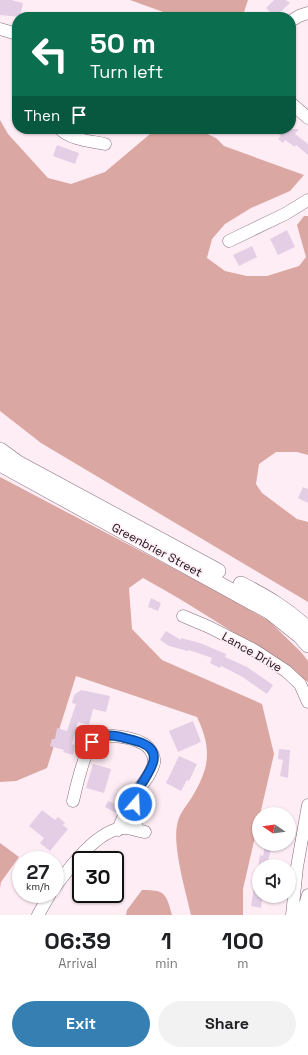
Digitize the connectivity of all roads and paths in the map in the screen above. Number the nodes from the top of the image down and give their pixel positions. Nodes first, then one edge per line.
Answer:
1 (308, 13) edge
2 (296, 18) edge
3 (0, 29) edge
4 (12, 33) edge
5 (296, 107) edge
6 (308, 118) edge
7 (66, 134) edge
8 (105, 144) dead end
9 (308, 200) edge
10 (229, 241) dead end
11 (0, 450) edge
12 (0, 464) edge
13 (183, 616) dead end
14 (308, 629) edge
15 (308, 645) edge
16 (308, 702) edge
17 (136, 793) junction
18 (72, 801) dead end
19 (308, 805) edge
20 (118, 830) junction
21 (64, 875) edge
22 (308, 895) edge
23 (45, 903) edge
24 (38, 915) edge
25 (292, 915) edge
26 (302, 915) edge

1 - 2 street
3 - 4 street
5 - 6 street
7 - 8 street
9 - 10 street
11 - 14 main road, Greenbrier Street
12 - 15 main road, Greenbrier Street
13 - 16 street, Lance Drive
17 - 18 street
17 - 20 street
17 - 20 street
19 - 25 street
20 - 21 street
22 - 26 street
23 - 24 street

